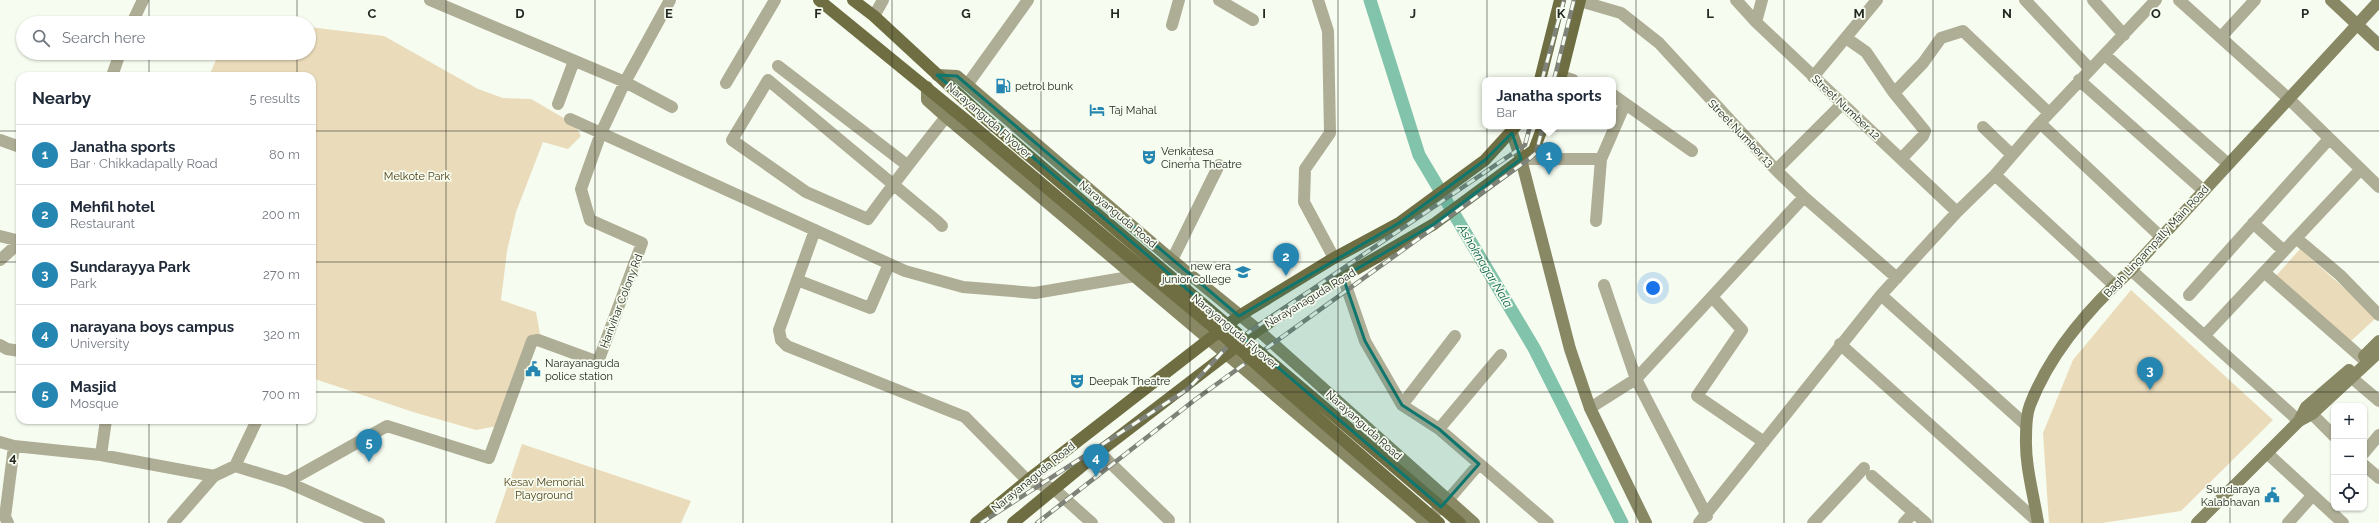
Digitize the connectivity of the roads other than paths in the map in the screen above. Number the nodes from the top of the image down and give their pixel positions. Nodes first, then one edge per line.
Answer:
1 (143, 0) edge
2 (430, 0) edge
3 (670, 0) edge
4 (775, 0) edge
5 (819, 0) edge
6 (853, 0) edge
7 (883, 0) edge
8 (1028, 0) edge
9 (1179, 0) edge
10 (1219, 0) edge
11 (1318, 0) edge
12 (1560, 0) edge
13 (1580, 0) edge
14 (1736, 0) edge
15 (1762, 0) edge
16 (1877, 0) edge
17 (2026, 0) edge
18 (2093, 0) edge
19 (2156, 0) edge
20 (2179, 0) edge
21 (2256, 0) edge
22 (2331, 0) edge
23 (2379, 1) edge
24 (135, 16) edge
25 (874, 16) junction
26 (1254, 20) dead end
27 (1756, 22) junction
28 (1172, 25) dead end
29 (2357, 25) junction
30 (2124, 35) junction
31 (2221, 37) junction
32 (1846, 38) junction
33 (2379, 45) edge
34 (2105, 54) junction
35 (118, 60) edge
36 (574, 61) junction
37 (778, 66) dead end
38 (2090, 69) junction
39 (113, 72) edge
40 (938, 75) junction
41 (1541, 77) edge
42 (1560, 77) edge
43 (1813, 77) junction
44 (2079, 80) junction
45 (625, 82) junction
46 (726, 83) dead end
47 (967, 85) junction
48 (927, 87) junction
49 (1894, 93) junction
50 (1616, 97) edge
51 (2289, 99) junction
52 (558, 104) dead end
53 (1625, 104) junction
54 (1842, 104) junction
55 (672, 107) dead end
56 (2049, 113) junction
57 (946, 117) junction
58 (570, 119) dead end
59 (2040, 123) junction
60 (1616, 125) edge
61 (1983, 127) dead end
62 (1514, 129) edge
63 (1542, 129) edge
64 (1614, 129) edge
65 (601, 133) junction
66 (2329, 139) junction
67 (0, 140) edge
68 (16, 146) edge
69 (1692, 151) dead end
70 (2012, 155) junction
71 (1521, 159) junction
72 (1601, 159) junction
73 (1901, 159) junction
74 (2227, 163) junction
75 (907, 165) junction
76 (1219, 165) dead end
77 (1776, 170) junction
78 (2360, 170) junction
79 (1995, 176) junction
80 (893, 184) junction
81 (2379, 187) edge
82 (2204, 191) junction
83 (1804, 197) junction
84 (1957, 212) junction
85 (1596, 221) dead end
86 (2253, 223) junction
87 (942, 226) dead end
88 (815, 230) junction
89 (0, 236) edge
90 (2160, 236) junction
91 (2296, 238) junction
92 (16, 240) edge
93 (16, 245) edge
94 (2284, 251) junction
95 (1334, 258) junction
96 (0, 260) edge
97 (1172, 260) junction
98 (889, 264) junction
99 (2131, 270) junction
100 (2264, 272) junction
101 (1135, 276) junction
102 (1343, 277) junction
103 (1897, 278) junction
104 (797, 280) junction
105 (1604, 285) dead end
106 (2114, 285) junction
107 (1881, 295) junction
108 (2189, 295) dead end
109 (1712, 298) junction
110 (2379, 315) edge
111 (1239, 316) junction
112 (1258, 330) junction
113 (2205, 335) junction
114 (1455, 336) dead end
115 (1208, 340) junction
116 (2379, 341) edge
117 (1840, 344) junction
118 (0, 345) edge
119 (16, 350) edge
120 (2379, 352) edge
121 (1226, 355) junction
122 (1501, 355) dead end
123 (2362, 358) junction
124 (2352, 378) junction
125 (1636, 379) junction
126 (2379, 401) edge
127 (1402, 405) junction
128 (1590, 408) junction
129 (2312, 414) junction
130 (2299, 422) junction
131 (105, 424) edge
132 (255, 424) edge
133 (2026, 425) junction
134 (1440, 429) junction
135 (2331, 433) edge
136 (2379, 435) edge
137 (0, 442) edge
138 (1764, 442) junction
139 (14, 446) junction
140 (2367, 449) edge
141 (1099, 452) junction
142 (2267, 453) junction
143 (101, 456) junction
144 (1479, 464) junction
145 (235, 466) junction
146 (2367, 468) edge
147 (214, 476) junction
148 (2379, 478) edge
149 (1027, 480) junction
150 (287, 482) junction
151 (1054, 489) junction
152 (2312, 496) junction
153 (1448, 500) junction
154 (1914, 512) junction
155 (1703, 519) edge
156 (1169, 520) dead end
157 (8, 523) edge
158 (173, 523) edge
159 (379, 523) edge
160 (976, 523) edge
161 (1013, 523) edge
162 (1092, 523) edge
163 (1425, 523) edge
164 (1439, 523) edge
165 (1460, 523) edge
166 (1474, 523) edge
167 (1548, 523) edge
168 (1646, 523) edge
169 (1813, 523) edge
170 (1904, 523) edge
171 (1926, 523) edge
172 (2038, 523) edge
173 (2197, 523) edge
174 (2288, 523) edge
175 (2343, 523) edge

1 - 24 street
2 - 36 street
3 - 45 street, Harivihar Colony Rd
4 - 46 street
5 - 48 main road, Narayanguda Flyover
6 - 25 main road, Narayanguda Flyover
7 - 25 street
8 - 47 street
9 - 28 street
10 - 26 street
11 - 95 street
12 - 41 main road
13 - 42 main road
13 - 77 street, Street Number 13
14 - 27 street, Street Number 12
15 - 27 street
16 - 32 street
17 - 38 street
18 - 30 street
19 - 30 street
20 - 31 street
21 - 31 street
22 - 29 street
23 - 29 street, Bagh Lingampally Main Road
25 - 40 main road, Narayanguda Flyover
27 - 43 street, Street Number 12
29 - 33 street
29 - 51 street, Bagh Lingampally Main Road
30 - 34 street
31 - 51 street
32 - 43 street
32 - 49 street
34 - 38 street
34 - 74 street
35 - 39 street
36 - 45 street
36 - 52 street
37 - 75 street
38 - 44 street
40 - 47 street, Narayanguda Road
40 - 165 main road, Narayanguda Flyover, bridge
43 - 54 street, Street Number 12
44 - 56 street
44 - 82 street
45 - 55 street
45 - 65 street, Harivihar Colony Rd
47 - 97 street, Narayanguda Road
48 - 57 street
48 - 164 main road, Narayanguda Flyover, bridge
49 - 56 street
49 - 73 street
50 - 53 street
51 - 66 street
51 - 74 street, Bagh Lingampally Main Road
53 - 60 street
53 - 69 street
54 - 73 street, Street Number 12
54 - 77 street
56 - 59 street
57 - 75 street
57 - 101 street
58 - 65 street
59 - 70 street
59 - 90 street
61 - 70 street
62 - 71 street
62 - 95 main road, Narayanaguda Road
63 - 71 main road, Narayanaguda Road
64 - 72 street
65 - 88 street
65 - 150 street, Harivihar Colony Rd
66 - 78 street
66 - 86 street
67 - 68 street
70 - 79 street
71 - 72 street
71 - 102 main road, Narayanaguda Road
71 - 128 street
72 - 85 street
73 - 84 street, Street Number 12
74 - 82 street, Bagh Lingampally Main Road
75 - 80 street
76 - 97 street
77 - 83 street, Street Number 13
78 - 81 street
78 - 91 street
79 - 84 street
79 - 106 street
80 - 80 street
80 - 87 street
82 - 90 street, Bagh Lingampally Main Road
83 - 103 street, Street Number 13
83 - 109 street
84 - 103 street
86 - 94 street
86 - 108 street
88 - 98 street
88 - 104 street
89 - 92 street
90 - 99 street, Bagh Lingampally Main Road
91 - 94 street
91 - 110 street
93 - 96 street
94 - 100 street
95 - 111 main road, Narayanaguda Road
97 - 111 street, Narayanguda Road
98 - 101 street
98 - 104 street
99 - 106 street, Bagh Lingampally Main Road
99 - 113 street
100 - 113 street
100 - 123 street
101 - 115 street
102 - 112 main road, Narayanaguda Road
102 - 127 street
103 - 107 street
104 - 149 street
105 - 125 street
106 - 133 street, Bagh Lingampally Main Road
107 - 117 street
107 - 133 street
109 - 125 street
109 - 138 street
111 - 112 street, Narayanguda Road
111 - 115 main road, Narayanaguda Road
112 - 121 main road, Narayanaguda Road
112 - 153 street, Narayanguda Road
113 - 130 street
114 - 127 street
115 - 121 street
115 - 149 main road, Narayanaguda Road
116 - 123 street
117 - 138 street
117 - 172 street
118 - 119 street
120 - 124 street
121 - 141 main road, Narayanaguda Road
121 - 163 street
122 - 134 street
123 - 130 street
124 - 126 street
124 - 129 street
125 - 128 street
125 - 155 street
127 - 134 street
128 - 168 street
129 - 130 street
129 - 135 street
130 - 142 street
131 - 143 street
132 - 145 street
133 - 172 street, Bagh Lingampally Main Road
134 - 144 street
136 - 140 street
137 - 139 street
138 - 155 street
139 - 143 street
139 - 157 street
141 - 151 main road, Narayanaguda Road
141 - 156 street
142 - 152 street
142 - 173 street
143 - 147 street
144 - 153 street
144 - 167 street
145 - 147 street
145 - 150 street
146 - 148 street
147 - 158 street
149 - 151 street
149 - 160 main road, Narayanaguda Road
150 - 159 street
151 - 161 main road, Narayanaguda Road
151 - 162 street
152 - 174 street
152 - 175 street
153 - 163 street
153 - 166 street, Narayanguda Road
154 - 169 street
154 - 170 street
154 - 171 street

